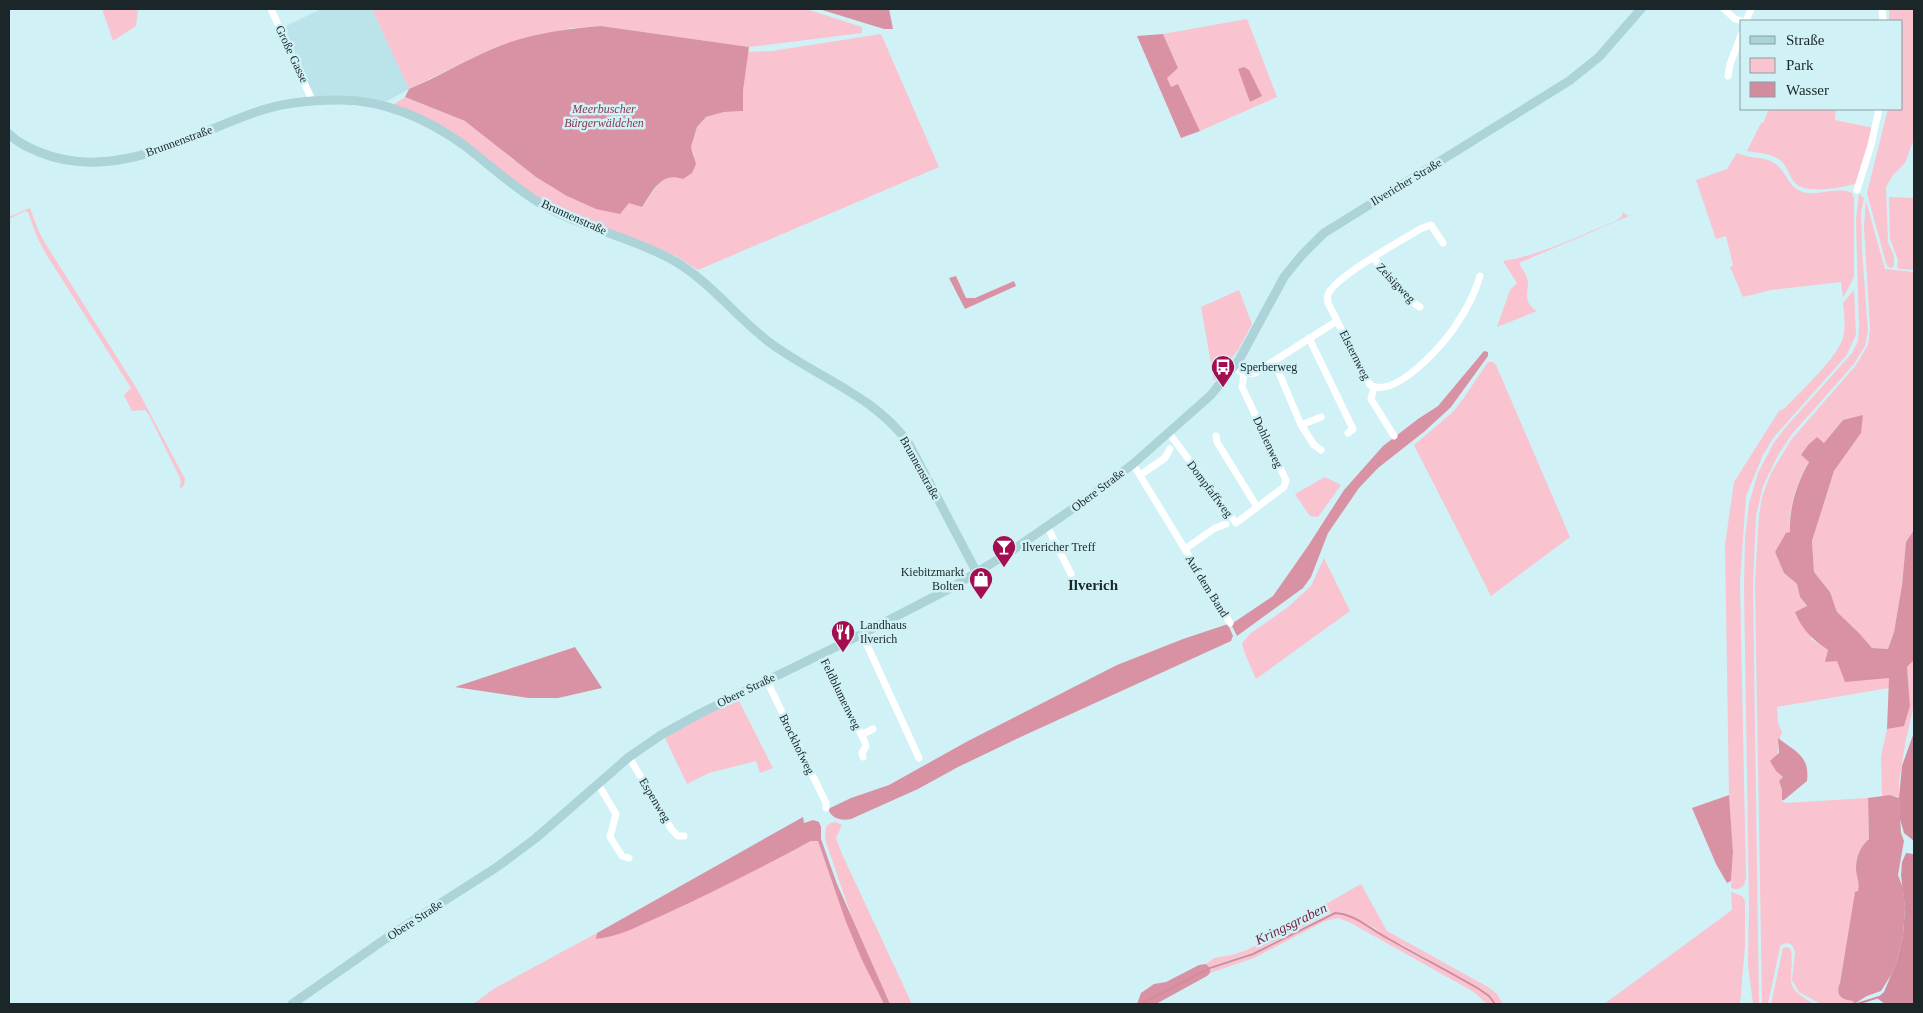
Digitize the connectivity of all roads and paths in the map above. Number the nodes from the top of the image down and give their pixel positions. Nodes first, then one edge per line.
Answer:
1 (271, 9) edge
2 (1641, 9) edge
3 (1724, 9) edge
4 (1740, 20) edge
5 (1740, 38) edge
6 (1728, 76) dead end
7 (312, 100) junction
8 (1879, 110) edge
9 (9, 134) edge
10 (1857, 190) dead end
11 (1443, 243) dead end
12 (1373, 258) junction
13 (1480, 276) dead end
14 (1420, 306) dead end
15 (1337, 321) junction
16 (1309, 338) junction
17 (1274, 361) junction
18 (1234, 367) junction
19 (1244, 373) junction
20 (1374, 387) junction
21 (1211, 395) joint
22 (1321, 416) dead end
23 (1301, 424) junction
24 (1169, 433) junction
25 (1348, 433) dead end
26 (1216, 436) dead end
27 (1394, 436) dead end
28 (1170, 450) dead end
29 (1321, 450) dead end
30 (1133, 464) junction
31 (1140, 475) junction
32 (1258, 507) junction
33 (1226, 524) dead end
34 (1047, 526) junction
35 (1184, 549) junction
36 (977, 573) junction
37 (1071, 574) dead end
38 (1230, 623) dead end
39 (862, 634) junction
40 (821, 654) junction
41 (766, 681) junction
42 (873, 729) dead end
43 (861, 735) junction
44 (629, 757) junction
45 (863, 757) dead end
46 (919, 758) dead end
47 (598, 784) junction
48 (826, 808) dead end
49 (684, 836) dead end
50 (629, 858) dead end
51 (292, 1004) edge

1 - 7 street, Große Gasse
2 - 18 street, Ilvericher Straße
3 - 4 street
5 - 6 street
7 - 9 street, Brunnenstraße
7 - 36 street, Brunnenstraße
8 - 10 street
11 - 12 street
12 - 14 street, Zeisigweg
12 - 15 street
13 - 20 street, Elsternweg
15 - 16 street
15 - 20 street, Elsternweg
16 - 17 street
16 - 25 street
17 - 19 street
17 - 23 street
18 - 19 street
18 - 21 street, Ilvericher Straße
19 - 32 street, Dohlenweg
20 - 27 street, Elsternweg
21 - 24 street, Obere Straße
22 - 23 street
23 - 29 street
24 - 30 street, Obere Straße
24 - 32 street, Dompfaffweg
26 - 32 street
28 - 31 street
30 - 31 street, Auf dem Band
30 - 34 street, Obere Straße
31 - 35 street, Auf dem Band
33 - 35 street, Auf dem Band
34 - 36 street, Obere Straße
34 - 37 street
35 - 38 street, Auf dem Band
36 - 39 street, Obere Straße
39 - 40 street, Obere Straße
39 - 46 street
40 - 41 street, Obere Straße
40 - 43 street, Feldblumenweg
41 - 44 street, Obere Straße
41 - 48 street, Brockhofweg
42 - 43 street, Feldblumenweg
43 - 45 street, Feldblumenweg
44 - 47 street, Obere Straße
44 - 49 street, Espenweg
47 - 50 street
47 - 51 street, Obere Straße

